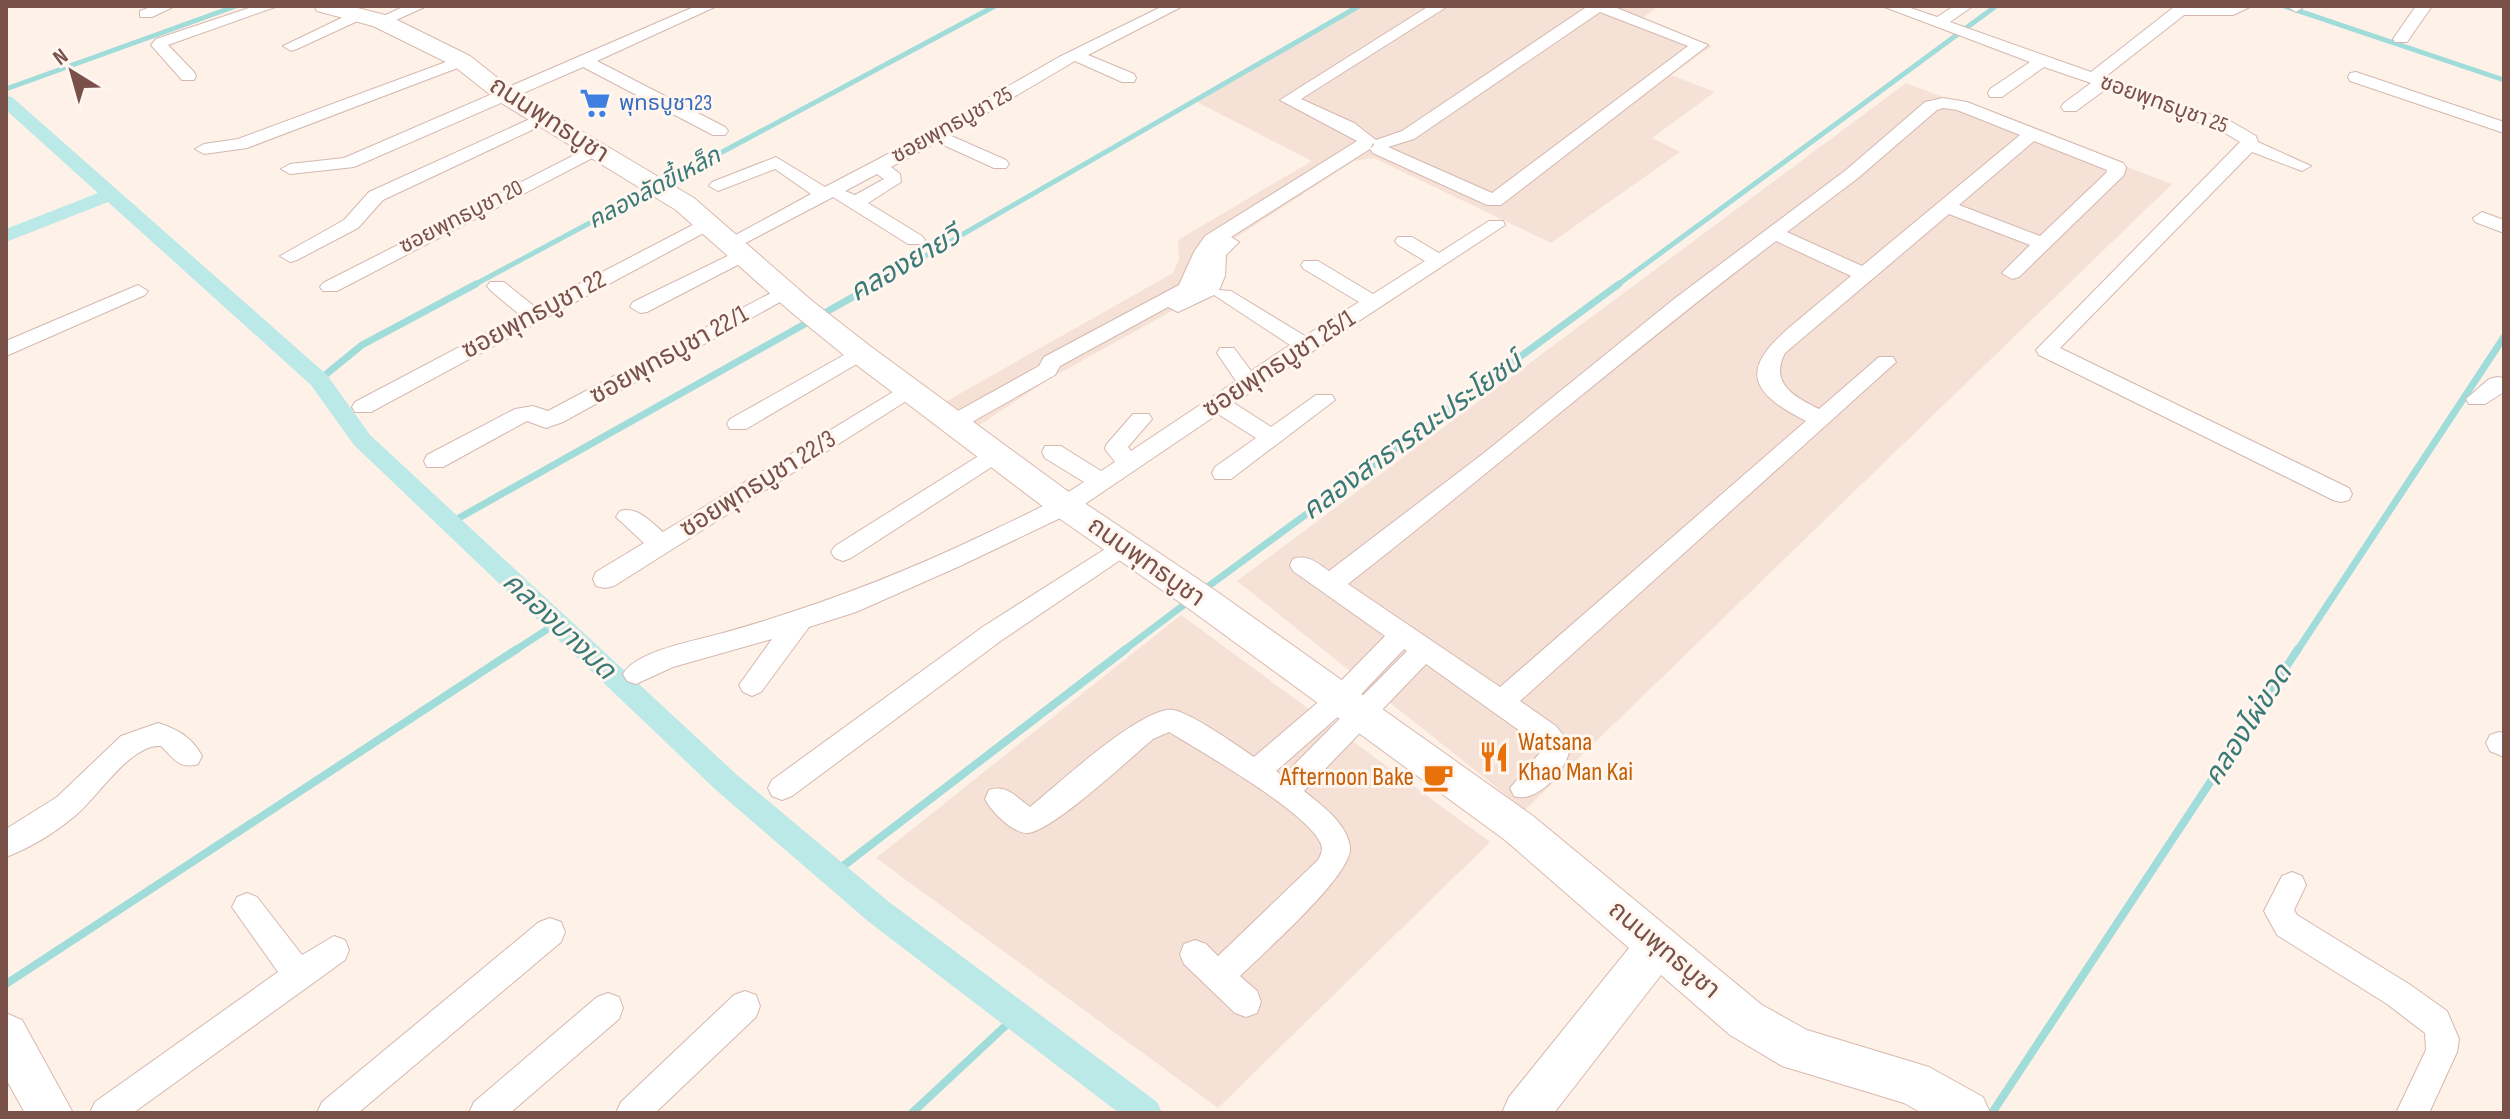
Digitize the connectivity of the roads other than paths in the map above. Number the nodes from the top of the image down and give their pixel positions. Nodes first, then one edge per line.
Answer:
1 (167, 6) edge
2 (270, 6) edge
3 (325, 6) edge
4 (419, 6) edge
5 (709, 6) edge
6 (1175, 6) edge
7 (1440, 6) edge
8 (1890, 6) edge
9 (1965, 6) edge
10 (2244, 6) edge
11 (2424, 6) edge
12 (2180, 8) edge
13 (146, 14) dead end
14 (370, 18) junction
15 (1940, 22) junction
16 (2401, 39) dead end
17 (291, 46) dead end
18 (1075, 55) junction
19 (2043, 60) junction
20 (462, 61) junction
21 (585, 61) junction
22 (188, 76) dead end
23 (2356, 77) dead end
24 (1128, 78) dead end
25 (2099, 80) junction
26 (1996, 93) dead end
27 (506, 96) junction
28 (2070, 107) dead end
29 (543, 118) junction
30 (2504, 128) edge
31 (719, 131) dead end
32 (2032, 134) junction
33 (936, 135) junction
34 (2248, 144) junction
35 (1373, 145) junction
36 (204, 149) dead end
37 (594, 150) junction
38 (1000, 164) dead end
39 (878, 166) junction
40 (2302, 166) dead end
41 (290, 169) dead end
42 (718, 186) dead end
43 (840, 197) junction
44 (1948, 207) junction
45 (2482, 218) dead end
46 (706, 224) junction
47 (1496, 225) dead end
48 (2504, 227) edge
49 (1774, 233) junction
50 (915, 240) dead end
51 (1405, 241) dead end
52 (2044, 244) junction
53 (735, 250) junction
54 (290, 256) dead end
55 (1439, 261) junction
56 (1311, 265) dead end
57 (2012, 273) dead end
58 (1865, 275) junction
59 (497, 286) dead end
60 (330, 287) dead end
61 (138, 291) dead end
62 (784, 292) junction
63 (1224, 295) dead end
64 (1374, 303) junction
65 (640, 307) dead end
66 (533, 315) junction
67 (1305, 345) junction
68 (6, 349) edge
69 (860, 353) junction
70 (1227, 353) dead end
71 (1886, 362) dead end
72 (1250, 382) junction
73 (2504, 385) edge
74 (911, 388) junction
75 (2477, 399) dead end
76 (1324, 400) dead end
77 (1218, 403) junction
78 (363, 407) dead end
79 (1141, 419) dead end
80 (1822, 420) junction
81 (955, 422) junction
82 (738, 424) dead end
83 (1271, 438) junction
84 (1053, 452) dead end
85 (996, 453) junction
86 (435, 461) dead end
87 (1129, 463) junction
88 (1223, 473) dead end
89 (1101, 482) junction
90 (2341, 494) dead end
91 (1065, 506) junction
92 (628, 517) dead end
93 (662, 544) junction
94 (1124, 546) junction
95 (843, 552) dead end
96 (1302, 565) dead end
97 (605, 579) dead end
98 (1329, 585) junction
99 (801, 620) junction
100 (1412, 643) junction
101 (636, 674) dead end
102 (752, 685) dead end
103 (1500, 703) junction
104 (1349, 708) junction
105 (188, 756) dead end
106 (1257, 771) junction
107 (782, 788) dead end
108 (1524, 788) dead end
109 (1285, 792) junction
110 (999, 799) dead end
111 (6, 844) edge
112 (2292, 885) dead end
113 (247, 907) dead end
114 (550, 932) dead end
115 (1657, 946) junction
116 (334, 950) dead end
117 (1195, 954) dead end
118 (298, 975) junction
119 (1220, 975) junction
120 (1246, 1002) dead end
121 (745, 1006) dead end
122 (608, 1008) dead end
123 (6, 1035) edge
124 (50, 1113) edge
125 (106, 1113) edge
126 (333, 1113) edge
127 (485, 1113) edge
128 (632, 1113) edge
129 (1525, 1113) edge
130 (1967, 1113) edge
131 (2412, 1113) edge

1 - 13 street
2 - 22 street
3 - 14 main road, ถนนพุทธบูชา
4 - 14 street
5 - 21 street
6 - 18 street, ซอยพุทธบูชา 25
7 - 35 street
8 - 15 street, ซอยพุทธบูชา 25
9 - 15 street
10 - 12 street
11 - 16 street
12 - 25 street
14 - 17 street
14 - 20 main road, ถนนพุทธบูชา
15 - 19 street, ซอยพุทธบูชา 25
18 - 24 street
18 - 33 street, ซอยพุทธบูชา 25
19 - 25 street, ซอยพุทธบูชา 25
19 - 26 street
20 - 27 main road, ถนนพุทธบูชา
20 - 36 street
21 - 27 street
21 - 31 street
23 - 30 street
25 - 28 street
25 - 34 street, ซอยพุทธบูชา 25
27 - 29 main road, ถนนพุทธบูชา
27 - 41 street
29 - 37 main road, ถนนพุทธบูชา
29 - 54 street
32 - 44 street
32 - 49 street
32 - 52 street
33 - 38 street
33 - 39 street, ซอยพุทธบูชา 25
34 - 40 street
34 - 90 street, ซอยพุทธบูชา 25
35 - 35 street
35 - 81 street
37 - 46 main road, ถนนพุทธบูชา
37 - 60 street, ซอยพุทธบูชา 20
39 - 43 street, ซอยพุทธบูชา 25
39 - 43 street
42 - 43 street
43 - 50 street
43 - 53 street, ซอยพุทธบูชา 25
44 - 52 street
44 - 58 street
45 - 48 street
46 - 53 main road, ถนนพุทธบูชา
46 - 66 street, ซอยพุทธบูชา 22
47 - 55 street, ซอยพุทธบูชา 25/1
49 - 58 street
49 - 98 street
51 - 55 street
52 - 57 street
53 - 62 main road, ถนนพุทธบูชา
53 - 65 street, ซอยพุทธบูชา 25
55 - 64 street, ซอยพุทธบูชา 25/1
56 - 64 street
58 - 80 street
59 - 66 street
61 - 68 street
62 - 69 main road, ถนนพุทธบูชา
62 - 86 street, ซอยพุทธบูชา 22/1
63 - 67 street
64 - 67 street, ซอยพุทธบูชา 25/1
66 - 78 street, ซอยพุทธบูชา 22
67 - 72 street, ซอยพุทธบูชา 25/1
69 - 74 main road, ถนนพุทธบูชา
69 - 82 street
70 - 72 street
71 - 80 street
72 - 77 street, ซอยพุทธบูชา 25/1
73 - 75 street
74 - 81 main road, ถนนพุทธบูชา
74 - 93 street, ซอยพุทธบูชา 22/3
76 - 83 street
77 - 83 street
77 - 87 street, ซอยพุทธบูชา 25/1
79 - 87 street
80 - 103 street
81 - 85 main road, ถนนพุทธบูชา
83 - 88 street
84 - 89 street
85 - 91 main road, ถนนพุทธบูชา
85 - 95 street
87 - 89 street, ซอยพุทธบูชา 25/1
89 - 91 street, ซอยพุทธบูชา 25/1
91 - 94 main road, ถนนพุทธบูชา
91 - 99 street, ซอยพุทธบูชา 25/1
92 - 93 street
93 - 97 street, ซอยพุทธบูชา 22/3
94 - 104 main road, ถนนพุทธบูชา
94 - 107 street
96 - 98 street
98 - 100 street
99 - 101 street, ซอยพุทธบูชา 25/1
99 - 102 street
100 - 103 street
100 - 104 street
103 - 108 street
104 - 106 street
104 - 109 street
104 - 115 main road, ถนนพุทธบูชา
105 - 111 street
106 - 109 street
106 - 110 street
109 - 119 street
112 - 131 street
113 - 118 street
114 - 126 street
115 - 129 main road
115 - 130 main road, ถนนพุทธบูชา
116 - 118 street
117 - 119 street
118 - 125 street
119 - 120 street
121 - 128 street
122 - 127 street
123 - 124 main road

